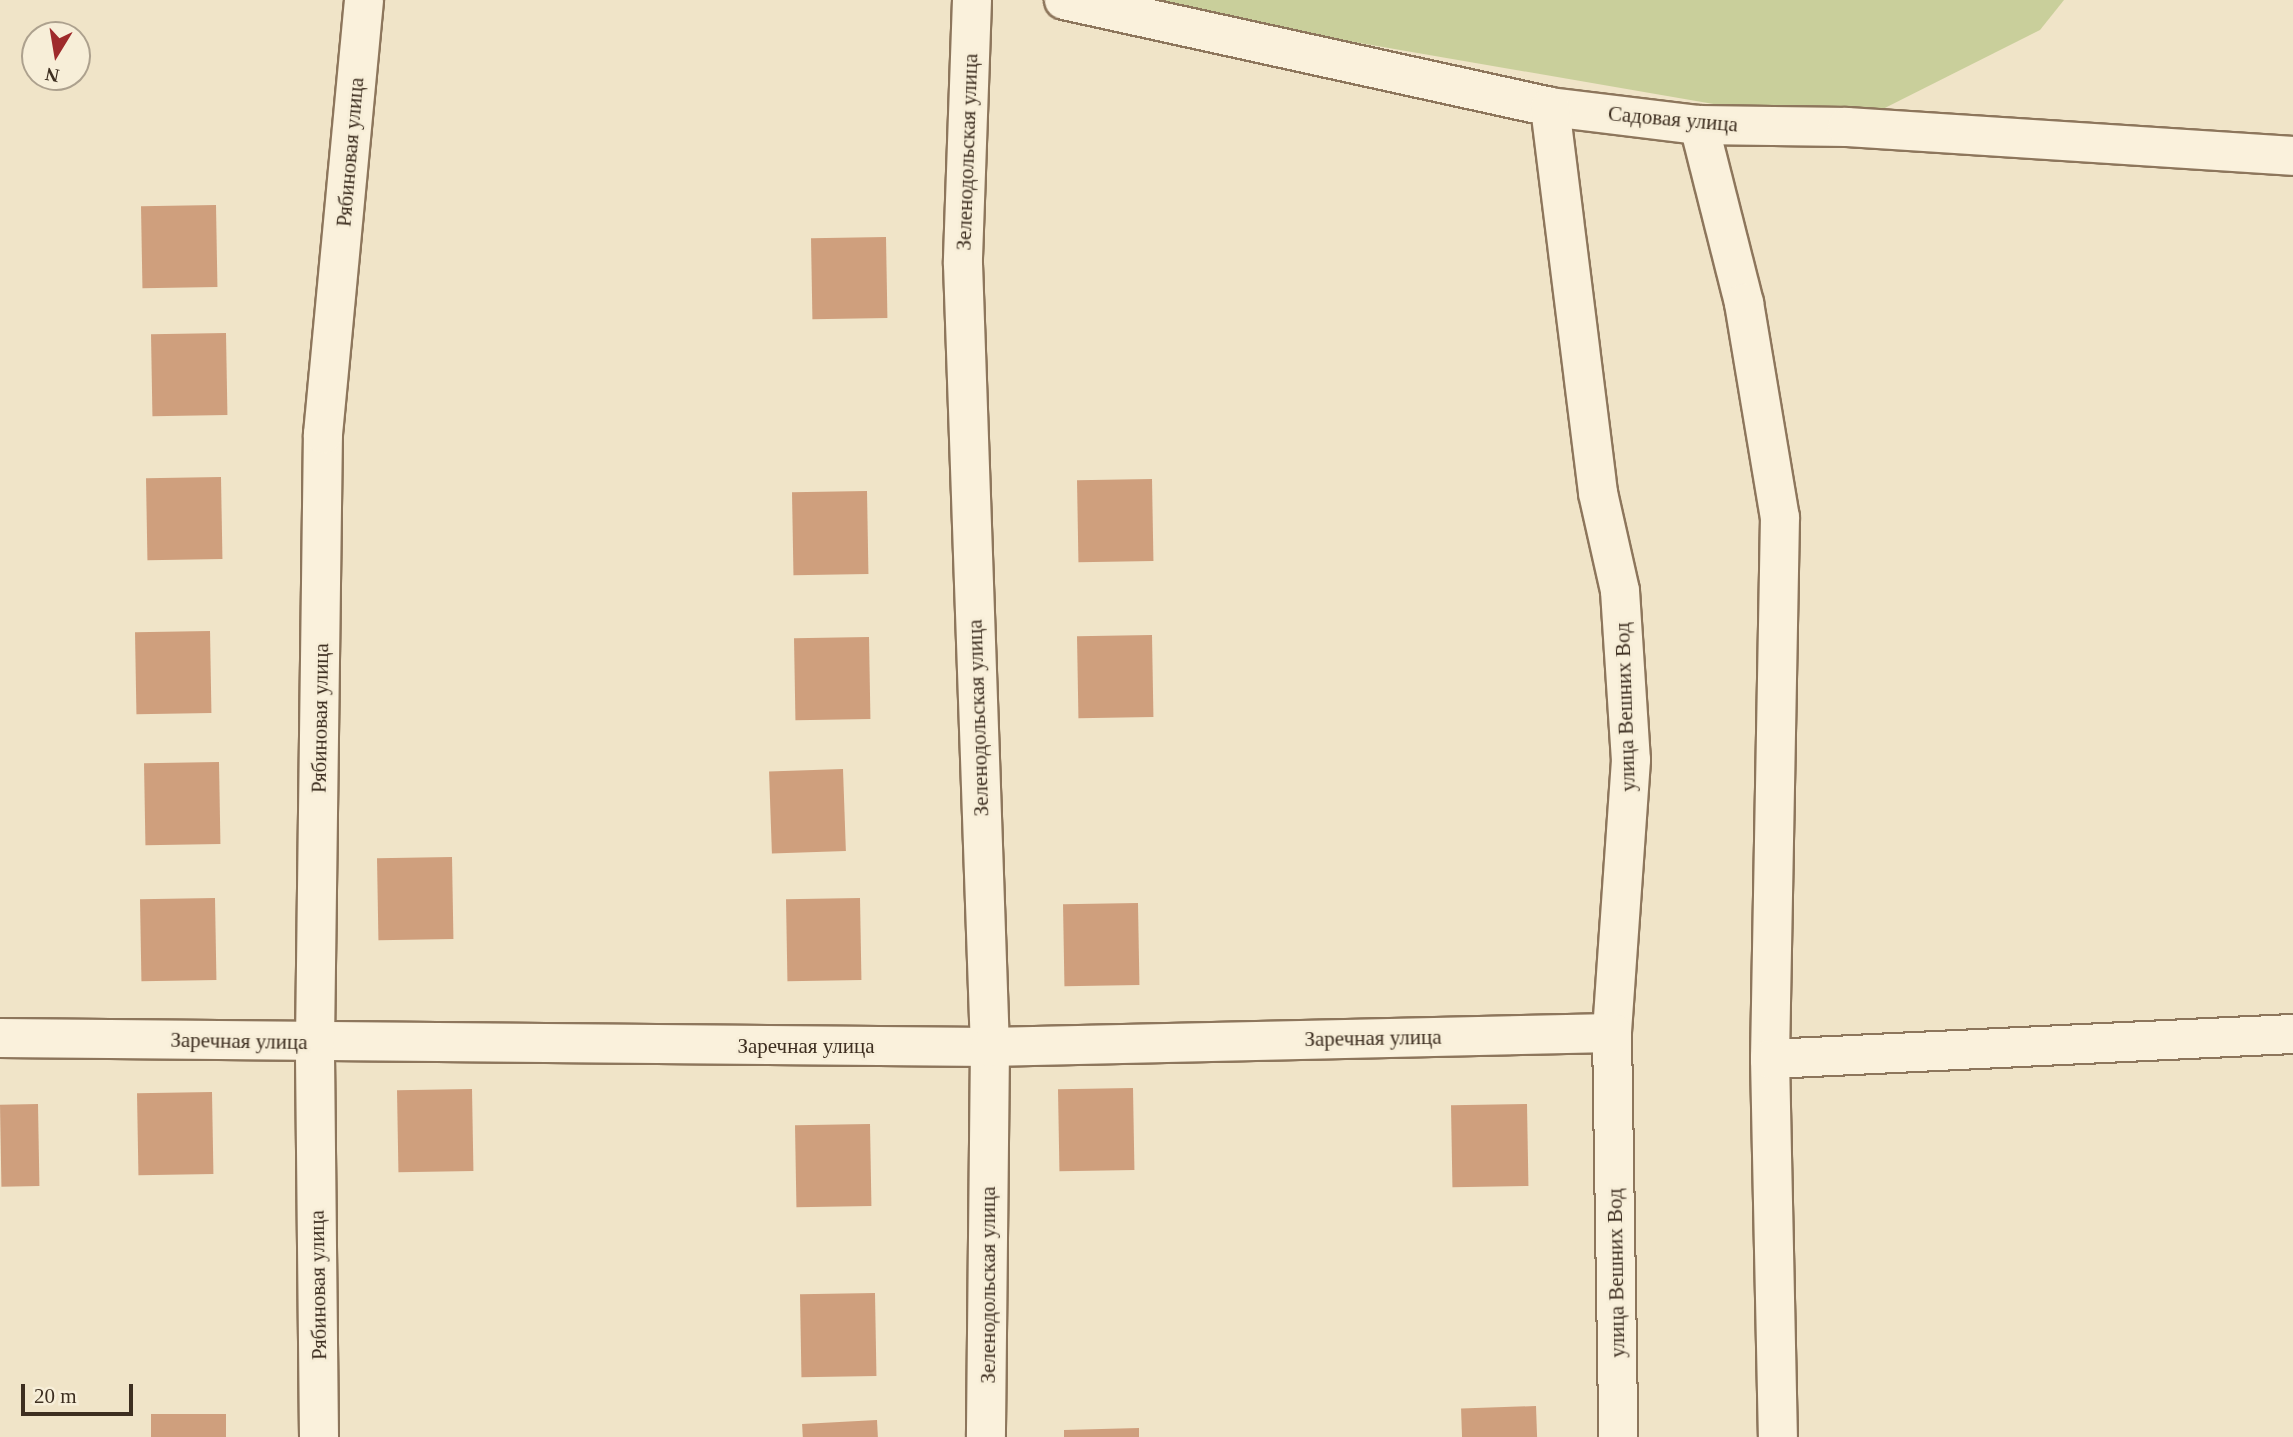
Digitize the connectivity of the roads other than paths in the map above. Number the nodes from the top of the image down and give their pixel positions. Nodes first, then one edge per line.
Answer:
1 (364, 0) edge
2 (972, 0) edge
3 (1065, 0) edge
4 (1550, 107) junction
5 (1699, 125) junction
6 (2293, 156) edge
7 (1612, 1033) junction
8 (2293, 1034) edge
9 (0, 1038) edge
10 (316, 1042) junction
11 (990, 1047) junction
12 (1770, 1059) junction
13 (319, 1437) edge
14 (986, 1437) edge
15 (1618, 1437) edge
16 (1777, 1437) edge

1 - 10 street, Рябиновая улица
2 - 11 street, Зеленодольская улица
3 - 4 street, Садовая улица
4 - 5 street, Садовая улица
4 - 7 street, улица Вешних Вод
5 - 6 street, Садовая улица
5 - 12 street
7 - 11 street, Заречная улица
7 - 15 street, улица Вешних Вод
8 - 12 street
9 - 10 street, Заречная улица
10 - 11 street, Заречная улица
10 - 13 street, Рябиновая улица
11 - 14 street, Зеленодольская улица
12 - 16 street

